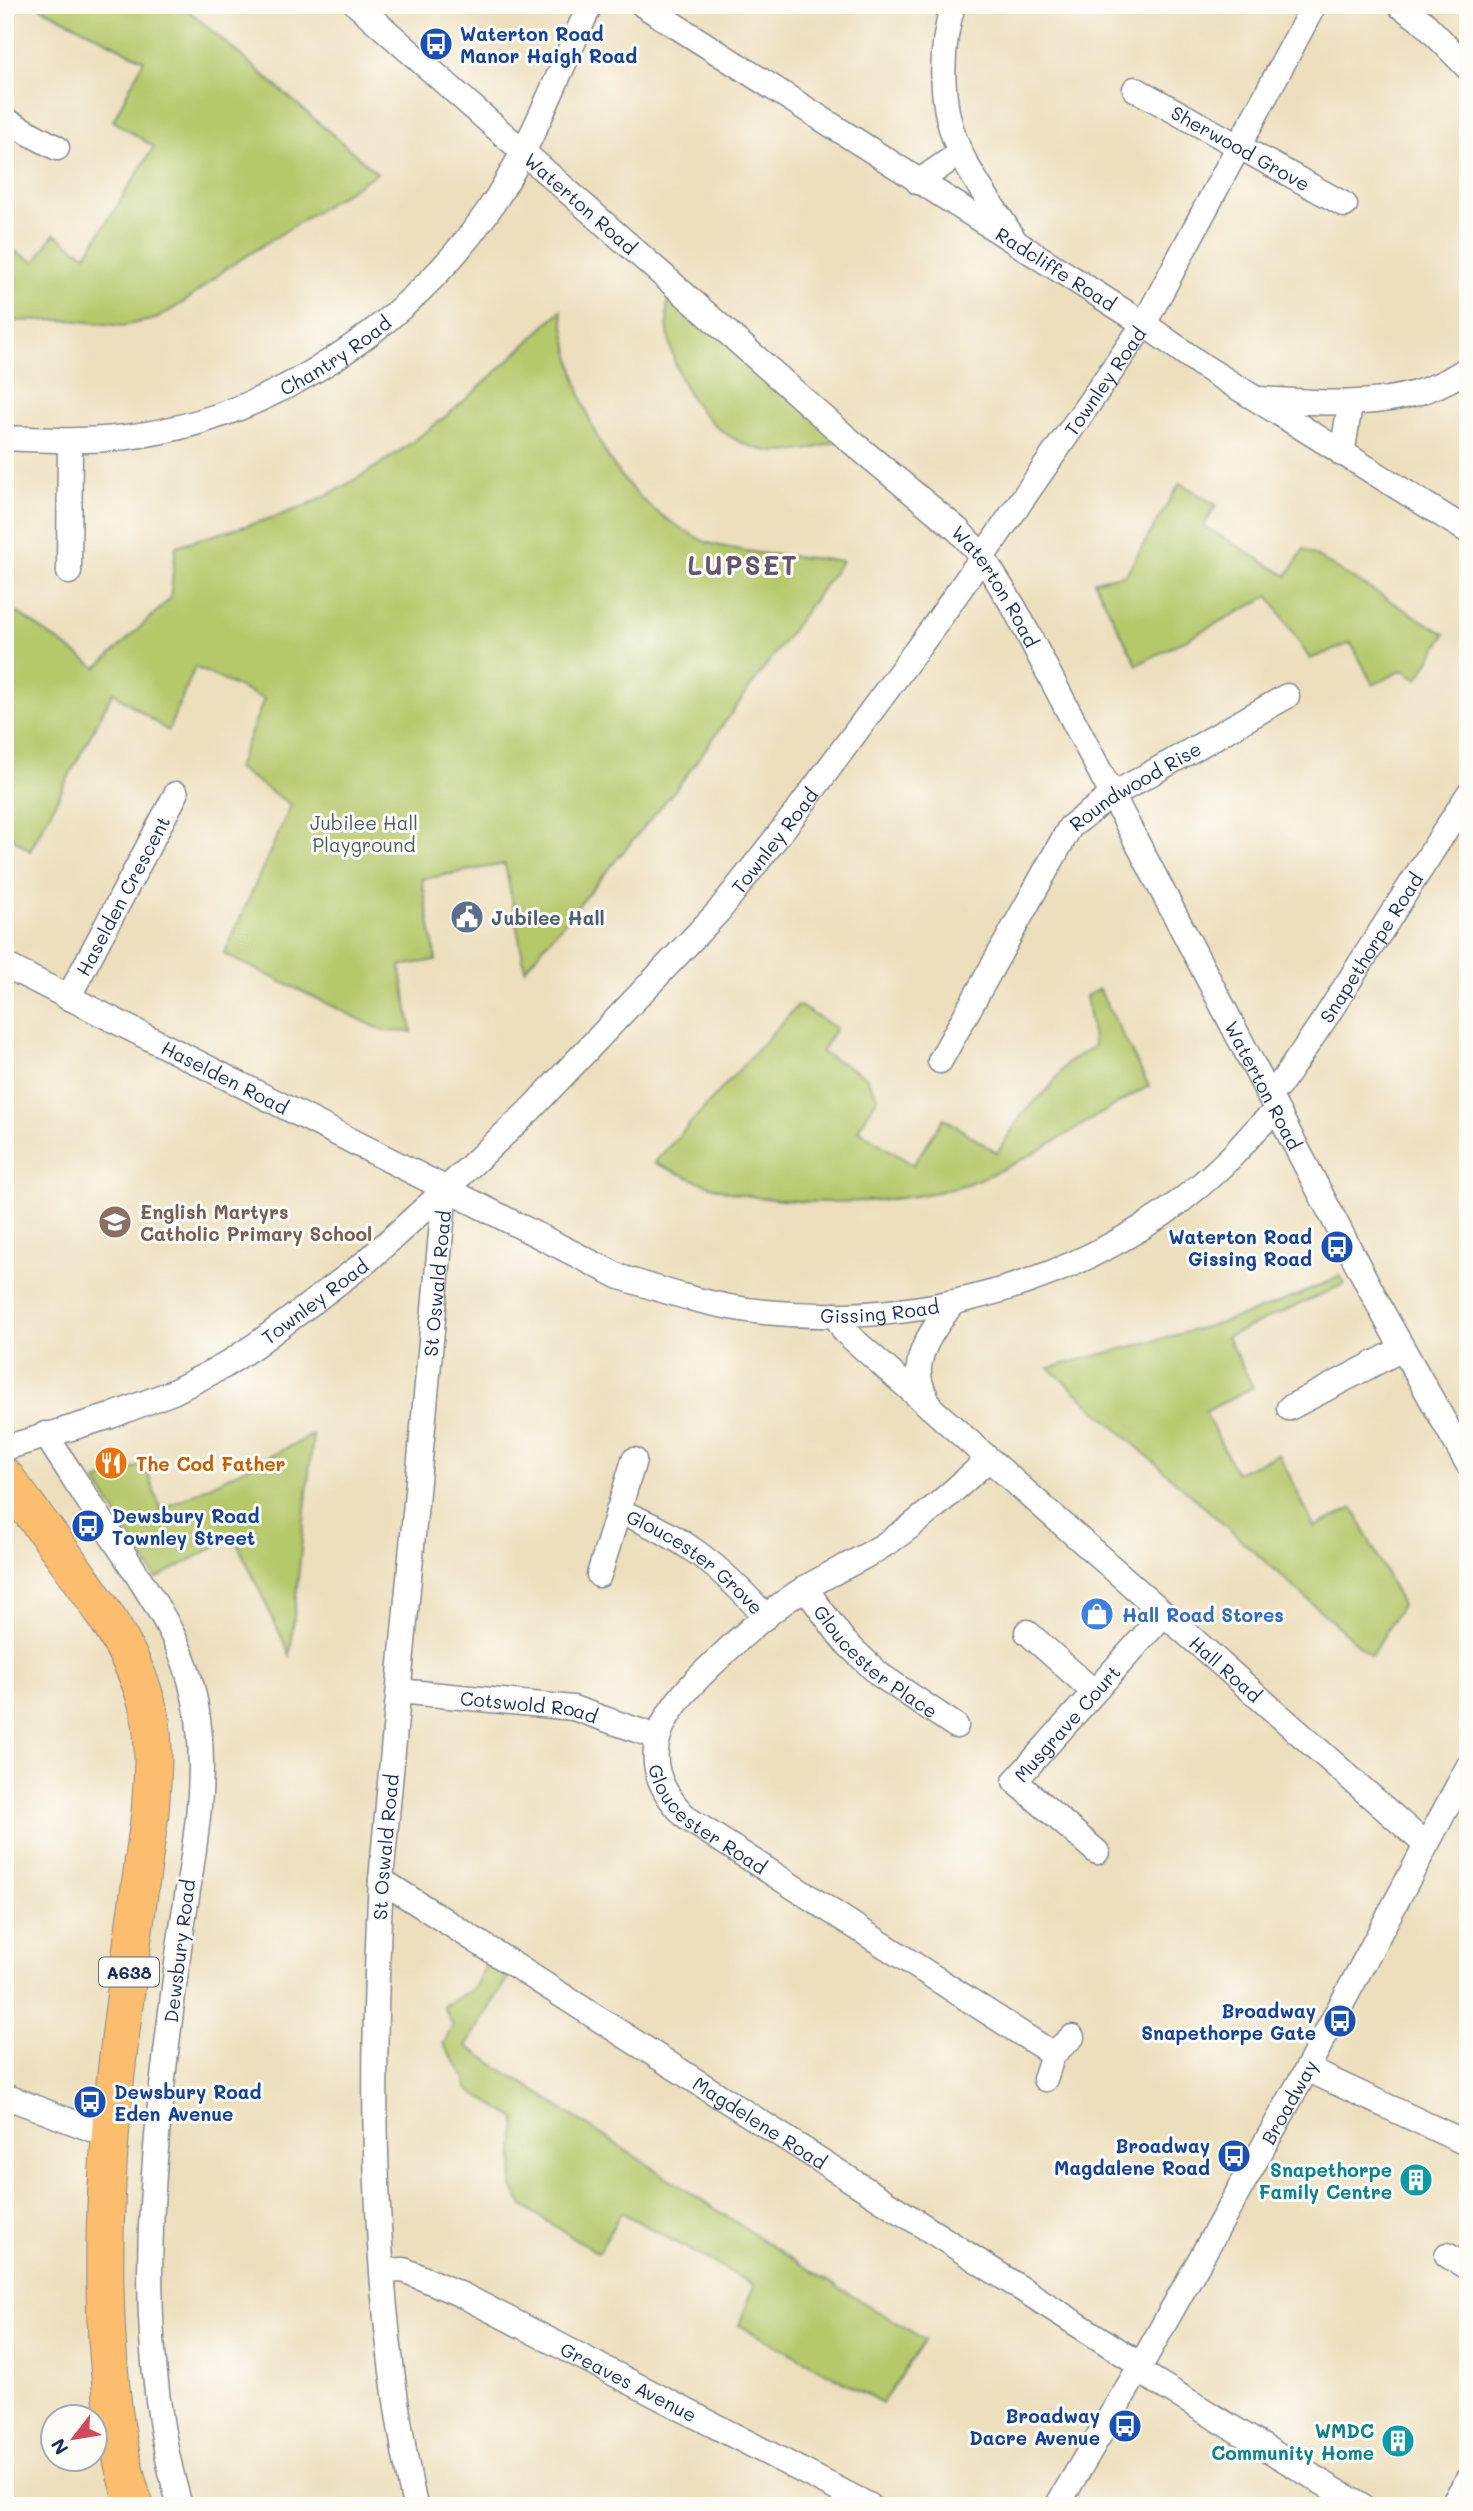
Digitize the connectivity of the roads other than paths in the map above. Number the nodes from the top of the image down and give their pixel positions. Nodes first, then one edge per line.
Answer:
1 (357, 5) edge
2 (590, 5) edge
3 (643, 5) edge
4 (953, 5) edge
5 (1314, 5) edge
6 (1399, 5) edge
7 (1468, 68) edge
8 (1135, 89) dead end
9 (5, 120) edge
10 (1240, 146) junction
11 (57, 148) dead end
12 (523, 149) junction
13 (960, 153) junction
14 (918, 182) junction
15 (1345, 205) dead end
16 (1017, 244) junction
17 (1144, 324) junction
18 (1468, 368) edge
19 (1256, 398) junction
20 (1350, 405) junction
21 (5, 438) edge
22 (70, 441) junction
23 (1342, 454) junction
24 (1468, 531) edge
25 (982, 556) junction
26 (69, 572) dead end
27 (1287, 696) dead end
28 (176, 794) dead end
29 (1468, 795) edge
30 (1111, 796) junction
31 (5, 965) edge
32 (68, 998) junction
33 (940, 1061) dead end
34 (1272, 1102) junction
35 (446, 1190) junction
36 (952, 1304) junction
37 (835, 1315) junction
38 (1402, 1349) junction
39 (1289, 1408) dead end
40 (932, 1411) junction
41 (46, 1434) junction
42 (5, 1448) edge
43 (634, 1460) dead end
44 (988, 1460) junction
45 (1468, 1465) edge
46 (5, 1477) edge
47 (618, 1511) junction
48 (600, 1575) dead end
49 (805, 1588) junction
50 (1163, 1615) junction
51 (766, 1617) junction
52 (1041, 1639) dead end
53 (399, 1691) junction
54 (1094, 1692) junction
55 (956, 1726) dead end
56 (657, 1737) junction
57 (1468, 1767) edge
58 (1426, 1845) junction
59 (1097, 1852) dead end
60 (381, 1880) junction
61 (1072, 2037) dead end
62 (1053, 2054) junction
63 (1307, 2068) junction
64 (1045, 2079) dead end
65 (5, 2096) edge
66 (109, 2136) junction
67 (1467, 2140) edge
68 (384, 2271) junction
69 (1139, 2367) junction
70 (1468, 2480) edge
71 (135, 2506) edge
72 (180, 2506) edge
73 (415, 2506) edge
74 (870, 2506) edge
75 (1057, 2506) edge
76 (1361, 2506) edge
77 (1451, 2506) edge

1 - 12 street, Waterton Road
2 - 12 street, Chantry Road
3 - 14 street, Radcliffe Road
4 - 13 street
5 - 10 street, Townley Road
6 - 7 street
8 - 10 street, Sherwood Grove
9 - 11 street
10 - 15 street, Sherwood Grove
10 - 17 street, Townley Road
12 - 22 street, Chantry Road
12 - 25 street, Waterton Road
13 - 14 street
13 - 16 street
14 - 16 street, Radcliffe Road
16 - 17 street, Radcliffe Road
17 - 19 street, Radcliffe Road
17 - 25 street, Townley Road
18 - 20 street
19 - 20 street
19 - 23 street, Radcliffe Road
20 - 23 street
21 - 22 street, Chantry Road
22 - 26 street
23 - 24 street, Radcliffe Road
25 - 30 street, Waterton Road
25 - 35 street, Townley Road
27 - 30 street, Roundwood Rise
28 - 32 street, Haselden Crescent
29 - 34 street, Snapethorpe Road
30 - 33 street, Roundwood Rise
30 - 34 street, Waterton Road
31 - 32 street, Haselden Road
32 - 35 street, Haselden Road
34 - 36 street, Gissing Road
34 - 38 street, Waterton Road
35 - 37 street, Gissing Road
35 - 41 street, Townley Road
35 - 53 street, St Oswald Road
36 - 37 street, Gissing Road
36 - 40 street, Hall Road
37 - 40 street, Hall Road
38 - 39 street
38 - 45 street, Waterton Road
40 - 44 street, Hall Road
41 - 42 street, Townley Road
41 - 72 street, Dewsbury Road
43 - 47 street, Gloucester Grove
44 - 49 street, Gloucester Road
44 - 50 street, Hall Road
46 - 66 highway, A638
47 - 48 street, Gloucester Grove
47 - 51 street, Gloucester Grove
49 - 51 street, Gloucester Road
49 - 55 street, Gloucester Place
50 - 54 street, Musgrave Court
50 - 58 street, Hall Road
51 - 56 street, Gloucester Road
52 - 54 street
53 - 56 street, Cotswold Road
53 - 60 street, St Oswald Road
54 - 59 street, Musgrave Court
56 - 62 street, Gloucester Road
57 - 58 street, Broadway
58 - 63 street, Broadway
60 - 68 street, St Oswald Road
60 - 69 street, Magdelene Road
61 - 62 street
62 - 64 street
63 - 67 street
63 - 69 street, Broadway
65 - 66 street
66 - 71 highway, A638
68 - 73 street, St Oswald Road
68 - 74 street, Greaves Avenue
69 - 75 street, Broadway
69 - 76 street, Magdelene Road
70 - 77 street

